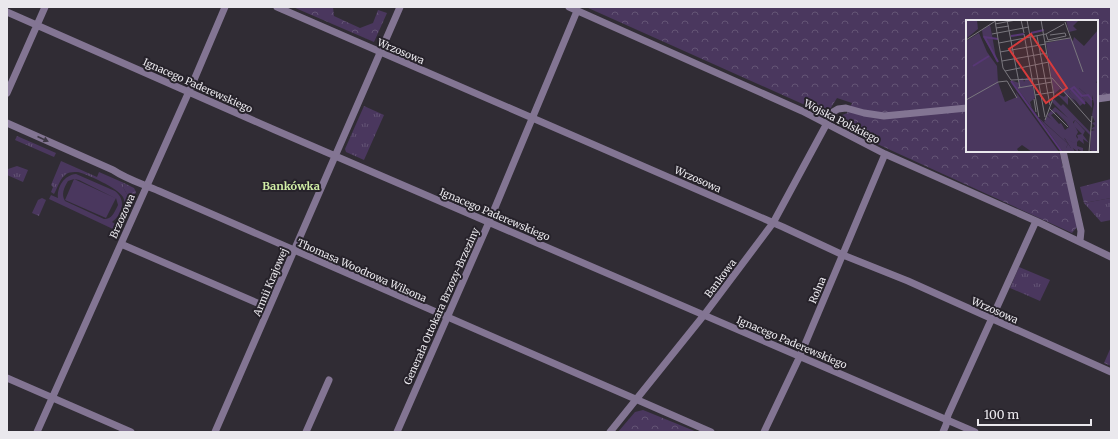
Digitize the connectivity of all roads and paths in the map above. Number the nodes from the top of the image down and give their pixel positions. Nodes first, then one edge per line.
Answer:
1 (45, 7) edge
2 (225, 7) edge
3 (277, 7) edge
4 (400, 7) edge
5 (568, 7) edge
6 (577, 11) junction
7 (7, 12) edge
8 (37, 25) junction
9 (380, 52) junction
10 (189, 91) junction
11 (7, 93) edge
12 (1111, 97) edge
13 (1098, 99) edge
14 (966, 108) edge
15 (532, 118) junction
16 (7, 123) edge
17 (826, 124) junction
18 (1063, 152) edge
19 (885, 154) junction
20 (335, 155) junction
21 (147, 186) junction
22 (1036, 221) junction
23 (489, 222) junction
24 (773, 223) junction
25 (1080, 241) junction
26 (121, 244) junction
27 (294, 250) junction
28 (843, 255) junction
29 (1108, 255) edge
30 (269, 308) junction
31 (704, 315) junction
32 (447, 318) junction
33 (991, 319) junction
34 (800, 356) junction
35 (1111, 372) edge
36 (7, 378) edge
37 (329, 380) dead end
38 (52, 398) junction
39 (636, 400) junction
40 (947, 420) junction
41 (37, 432) edge
42 (131, 432) edge
43 (215, 432) edge
44 (306, 432) edge
45 (397, 432) edge
46 (610, 432) edge
47 (711, 432) edge
48 (764, 432) edge
49 (943, 432) edge
50 (975, 432) edge

1 - 8 street
2 - 10 street, Brzozowa
3 - 9 street, Wrzosowa
4 - 9 street, Armii Krajowej
5 - 6 street, Wojska Polskiego
6 - 15 street, Generała Ottokara Brzozy-Brzeziny
6 - 17 street, Wojska Polskiego
7 - 8 street, Ignacego Paderewskiego
8 - 10 street, Ignacego Paderewskiego
8 - 11 street
9 - 15 street, Wrzosowa
9 - 20 street, Armii Krajowej
10 - 20 street, Ignacego Paderewskiego
10 - 21 street, Brzozowa
12 - 13 street
14 - 17 street, Bankowa
15 - 23 street, Generała Ottokara Brzozy-Brzeziny
15 - 24 street, Wrzosowa
16 -> 21 street, Thomasa Woodrowa Wilsona
17 - 19 street, Wojska Polskiego
17 - 24 street, Bankowa
18 - 25 street
19 - 22 street, Wojska Polskiego
19 - 28 street, Rolna
20 - 23 street, Ignacego Paderewskiego
20 - 27 street, Armii Krajowej
21 - 26 street, Brzozowa
21 - 27 street, Thomasa Woodrowa Wilsona
22 - 25 street, Wojska Polskiego
22 - 33 street
23 - 31 street, Ignacego Paderewskiego
23 - 32 street, Generała Ottokara Brzozy-Brzeziny
24 - 28 street, Wrzosowa
24 - 31 street, Bankowa
25 - 29 street, Wojska Polskiego
26 - 30 street
26 - 38 street, Brzozowa
27 - 30 street, Armii Krajowej
27 - 32 street, Thomasa Woodrowa Wilsona
28 - 33 street, Wrzosowa
28 - 34 street, Rolna
30 - 43 street, Armii Krajowej
31 - 34 street, Ignacego Paderewskiego
31 - 39 street, Bankowa
32 - 39 street, Thomasa Woodrowa Wilsona
32 - 45 street, Generała Ottokara Brzozy-Brzeziny
33 - 35 street, Wrzosowa
33 - 40 street
34 - 40 street, Ignacego Paderewskiego
34 - 48 street, Rolna
36 - 38 street
37 - 44 street
38 - 41 street, Brzozowa
38 - 42 street
39 - 46 street, Bankowa
39 - 47 street, Thomasa Woodrowa Wilsona
40 - 49 street
40 - 50 street, Ignacego Paderewskiego

